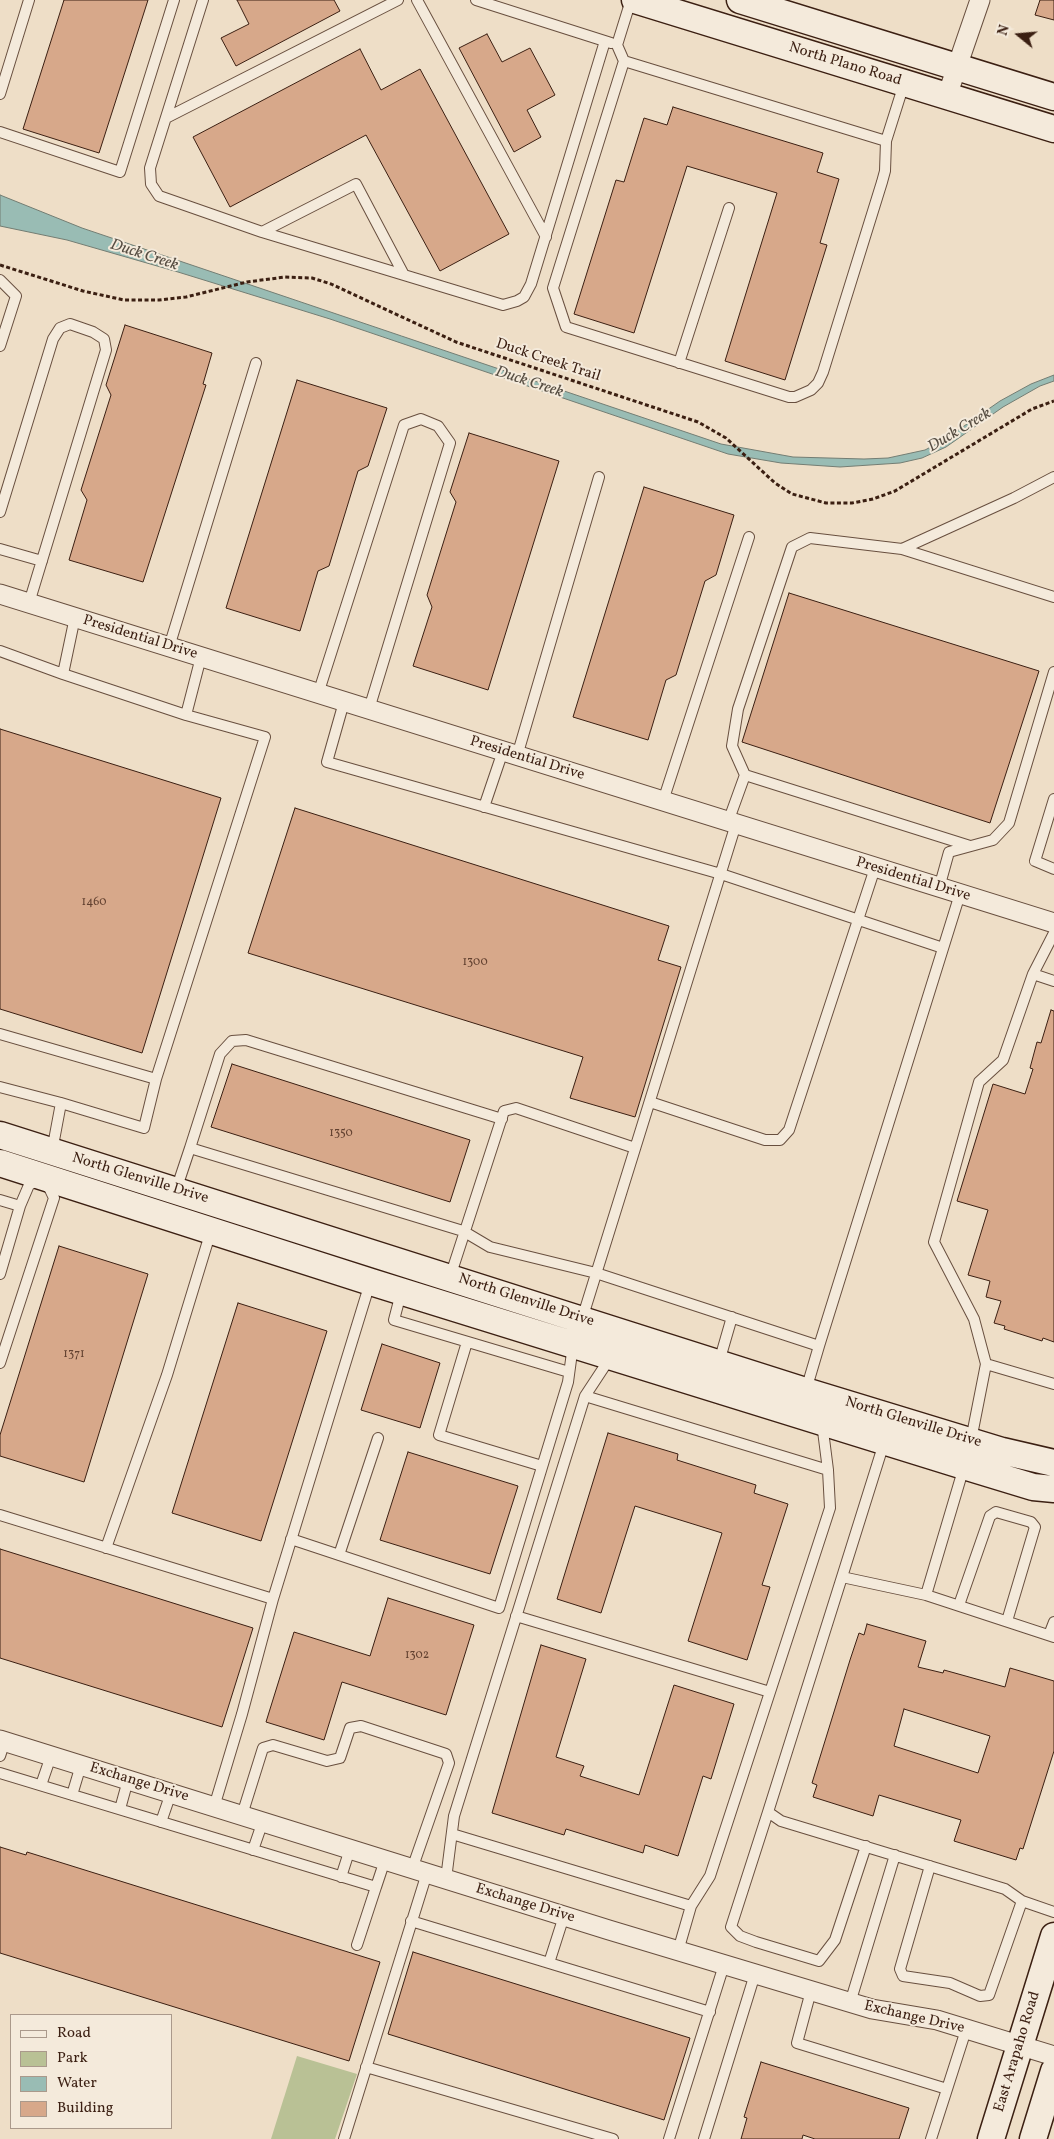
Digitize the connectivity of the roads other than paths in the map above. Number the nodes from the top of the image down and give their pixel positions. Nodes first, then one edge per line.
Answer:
1 (29, 0) edge
2 (174, 0) edge
3 (203, 0) edge
4 (398, 0) edge
5 (416, 0) edge
6 (476, 0) edge
7 (631, 0) edge
8 (635, 0) edge
9 (740, 0) edge
10 (980, 0) edge
11 (605, 42) junction
12 (617, 44) junction
13 (624, 61) junction
14 (957, 68) junction
15 (904, 83) junction
16 (0, 94) edge
17 (947, 96) junction
18 (1054, 97) edge
19 (166, 118) junction
20 (1054, 129) edge
21 (0, 132) edge
22 (886, 141) junction
23 (729, 208) dead end
24 (262, 232) junction
25 (546, 237) junction
26 (404, 276) junction
27 (0, 280) edge
28 (0, 346) edge
29 (256, 363) dead end
30 (679, 363) junction
31 (1054, 476) edge
32 (599, 477) dead end
33 (0, 512) edge
34 (749, 537) dead end
35 (0, 549) edge
36 (902, 549) junction
37 (42, 561) junction
38 (0, 594) edge
39 (1054, 597) edge
40 (29, 603) junction
41 (75, 617) junction
42 (169, 647) junction
43 (0, 651) edge
44 (201, 657) junction
45 (1054, 672) edge
46 (63, 674) junction
47 (318, 694) junction
48 (344, 702) junction
49 (369, 709) junction
50 (186, 715) junction
51 (510, 754) junction
52 (745, 775) junction
53 (1054, 799) edge
54 (663, 801) junction
55 (484, 807) junction
56 (732, 823) junction
57 (970, 846) junction
58 (875, 868) junction
59 (1054, 869) edge
60 (720, 874) junction
61 (939, 888) junction
62 (960, 894) junction
63 (860, 920) junction
64 (1054, 923) edge
65 (1054, 933) edge
66 (943, 948) junction
67 (1033, 974) junction
68 (1054, 981) edge
69 (0, 1034) edge
70 (156, 1078) junction
71 (0, 1087) edge
72 (650, 1102) junction
73 (61, 1103) junction
74 (502, 1119) junction
75 (0, 1135) edge
76 (190, 1148) junction
77 (635, 1148) junction
78 (52, 1152) junction
79 (0, 1163) edge
80 (44, 1177) junction
81 (176, 1190) junction
82 (0, 1200) edge
83 (20, 1206) junction
84 (211, 1232) junction
85 (463, 1232) junction
86 (378, 1254) junction
87 (596, 1273) junction
88 (0, 1274) edge
89 (450, 1277) junction
90 (370, 1282) junction
91 (401, 1292) junction
92 (732, 1317) junction
93 (582, 1319) junction
94 (620, 1331) junction
95 (467, 1342) junction
96 (573, 1345) junction
97 (819, 1346) junction
98 (611, 1357) junction
99 (0, 1363) edge
100 (719, 1363) junction
101 (986, 1364) junction
102 (570, 1372) junction
103 (1054, 1384) edge
104 (805, 1391) junction
105 (585, 1396) junction
106 (822, 1422) junction
107 (378, 1438) dead end
108 (971, 1440) junction
109 (884, 1442) junction
110 (1054, 1463) edge
111 (542, 1466) junction
112 (964, 1466) junction
113 (828, 1470) junction
114 (1054, 1489) edge
115 (0, 1516) edge
116 (291, 1539) junction
117 (106, 1548) junction
118 (340, 1555) junction
119 (842, 1577) junction
120 (926, 1595) junction
121 (273, 1599) junction
122 (959, 1606) junction
123 (516, 1616) junction
124 (1007, 1621) junction
125 (1054, 1622) edge
126 (1052, 1636) edge
127 (770, 1692) junction
128 (2, 1746) edge
129 (51, 1756) junction
130 (81, 1765) junction
131 (0, 1773) edge
132 (128, 1780) junction
133 (41, 1785) junction
134 (172, 1793) junction
135 (72, 1795) junction
136 (214, 1807) junction
137 (120, 1810) junction
138 (768, 1812) junction
139 (242, 1815) junction
140 (263, 1821) junction
141 (162, 1822) junction
142 (452, 1834) junction
143 (866, 1846) junction
144 (350, 1849) junction
145 (253, 1850) junction
146 (895, 1855) junction
147 (385, 1860) junction
148 (930, 1866) junction
149 (419, 1871) junction
150 (342, 1877) junction
151 (446, 1879) junction
152 (376, 1888) junction
153 (1022, 1901) junction
154 (691, 1906) junction
155 (1054, 1912) edge
156 (564, 1916) junction
157 (412, 1921) junction
158 (1054, 1936) edge
159 (357, 1945) dead end
160 (678, 1951) junction
161 (549, 1963) junction
162 (724, 1965) junction
163 (755, 1974) junction
164 (811, 1991) junction
165 (850, 2002) junction
166 (710, 2012) junction
167 (966, 2030) junction
168 (1019, 2047) junction
169 (1054, 2056) edge
170 (366, 2067) junction
171 (1054, 2071) edge
172 (947, 2089) junction
173 (344, 2139) edge
174 (612, 2139) edge
175 (669, 2139) edge
176 (704, 2139) edge
177 (931, 2139) edge
178 (991, 2139) edge
179 (1033, 2139) edge

1 - 16 lane
2 - 21 lane
3 - 19 lane
4 - 19 lane
5 - 25 lane
6 - 11 lane
7 - 12 lane
8 - 15 street, North Plano Road
9 - 14 street, North Plano Road
10 - 14 street
11 - 12 lane
11 - 25 lane
12 - 13 lane
13 - 22 lane
13 - 30 lane
14 - 17 street
14 - 18 street, North Plano Road
15 - 17 street, North Plano Road
15 - 22 lane
17 - 20 street, North Plano Road
19 - 24 lane
22 - 30 lane
23 - 30 lane
24 - 26 lane
24 - 26 lane
25 - 26 lane
27 - 28 lane
29 - 42 lane
31 - 36 lane
32 - 51 lane
33 - 37 lane
34 - 54 lane
35 - 37 lane
36 - 39 lane
36 - 52 lane
37 - 40 lane
38 - 40 street, Presidential Drive
40 - 41 street, Presidential Drive
41 - 42 street, Presidential Drive
41 - 46 lane
42 - 44 street, Presidential Drive
43 - 46 lane
44 - 47 street, Presidential Drive
44 - 50 lane
45 - 57 lane
46 - 50 lane
47 - 48 street, Presidential Drive
47 - 49 lane
48 - 49 street, Presidential Drive
48 - 55 lane
49 - 51 street, Presidential Drive
50 - 70 lane
51 - 54 street, Presidential Drive
51 - 55 lane
52 - 56 lane
52 - 57 lane
53 - 59 lane
54 - 56 street, Presidential Drive
55 - 60 lane
56 - 58 street, Presidential Drive
56 - 60 lane
57 - 61 lane
58 - 61 street, Presidential Drive
58 - 63 lane
60 - 63 lane
60 - 72 lane
61 - 62 street, Presidential Drive
62 - 64 street, Presidential Drive
62 - 66 lane
63 - 66 lane
63 - 72 lane
65 - 67 lane
66 - 97 lane
67 - 68 lane
67 - 101 lane
69 - 70 lane
70 - 73 lane
71 - 73 lane
72 - 77 lane
73 - 78 lane
74 - 76 lane
74 - 77 lane
74 - 85 lane
75 - 78 street, North Glenville Drive
76 - 81 lane
76 - 85 lane
77 - 87 lane
78 - 80 street
78 - 81 street, North Glenville Drive
79 - 80 street, North Glenville Drive
80 - 83 lane
80 - 84 street, North Glenville Drive
80 - 99 lane
81 - 86 street, North Glenville Drive
82 - 83 lane
83 - 88 lane
84 - 90 street, North Glenville Drive
84 - 117 lane
85 - 87 lane
85 - 89 lane
86 - 89 street, North Glenville Drive
86 - 90 street
87 - 92 lane
87 - 93 lane
89 - 93 street, North Glenville Drive
90 - 91 street, North Glenville Drive
90 - 116 lane
91 - 95 lane
91 - 96 street, North Glenville Drive
92 - 97 lane
92 - 100 lane
93 - 94 street, North Glenville Drive
93 - 96 street
94 - 98 street
94 - 100 street, North Glenville Drive
95 - 102 lane
95 - 111 lane
96 - 98 street, North Glenville Drive
96 - 102 lane
97 - 104 lane
98 - 105 lane
98 - 106 street, North Glenville Drive
100 - 104 street, North Glenville Drive
101 - 103 lane
101 - 108 lane
102 - 111 lane
104 - 108 street, North Glenville Drive
105 - 113 lane
105 - 123 lane
106 - 109 street, North Glenville Drive
106 - 113 lane
107 - 118 lane
108 - 110 street, North Glenville Drive
108 - 112 street
109 - 112 street, North Glenville Drive
109 - 119 lane
111 - 118 lane
112 - 114 street, North Glenville Drive
112 - 120 lane
113 - 127 lane
115 - 117 lane
116 - 118 lane
116 - 121 lane
117 - 121 lane
119 - 120 lane
119 - 138 lane
120 - 122 lane
121 - 136 lane
122 - 124 lane
122 - 124 lane
123 - 127 lane
123 - 142 lane
124 - 126 lane
125 - 126 lane
127 - 154 lane
128 - 129 street, Exchange Drive
129 - 130 street, Exchange Drive
129 - 133 lane
130 - 132 street, Exchange Drive
130 - 135 lane
131 - 133 lane
132 - 134 street, Exchange Drive
132 - 137 lane
133 - 135 lane
134 - 136 street, Exchange Drive
134 - 141 lane
135 - 137 lane
136 - 139 street, Exchange Drive
137 - 141 lane
138 - 143 lane
138 - 143 lane
139 - 140 street, Exchange Drive
139 - 149 lane
140 - 144 street, Exchange Drive
140 - 145 lane
141 - 145 lane
142 - 151 lane
142 - 154 lane
143 - 146 lane
144 - 147 street, Exchange Drive
144 - 150 lane
145 - 150 lane
146 - 148 lane
146 - 165 lane
147 - 149 street, Exchange Drive
147 - 152 lane
148 - 153 lane
148 - 153 lane
149 - 151 street, Exchange Drive
149 - 157 lane
150 - 152 lane
151 - 156 street, Exchange Drive
152 - 159 lane
153 - 155 lane
154 - 160 lane
156 - 160 street, Exchange Drive
156 - 161 lane
157 - 161 lane
157 - 170 lane
158 - 168 street, East Arapaho Road
160 - 162 street, Exchange Drive
161 - 166 lane
162 - 163 street, Exchange Drive
162 - 166 lane
163 - 164 street, Exchange Drive
163 - 176 lane
164 - 165 street, Exchange Drive
164 - 172 lane
165 - 167 street, Exchange Drive
166 - 175 lane
167 - 168 street, Exchange Drive
167 - 172 lane
168 - 169 street, Exchange Drive
168 - 178 street, East Arapaho Road
170 - 173 lane
170 - 174 lane
171 - 179 street
172 - 177 lane

